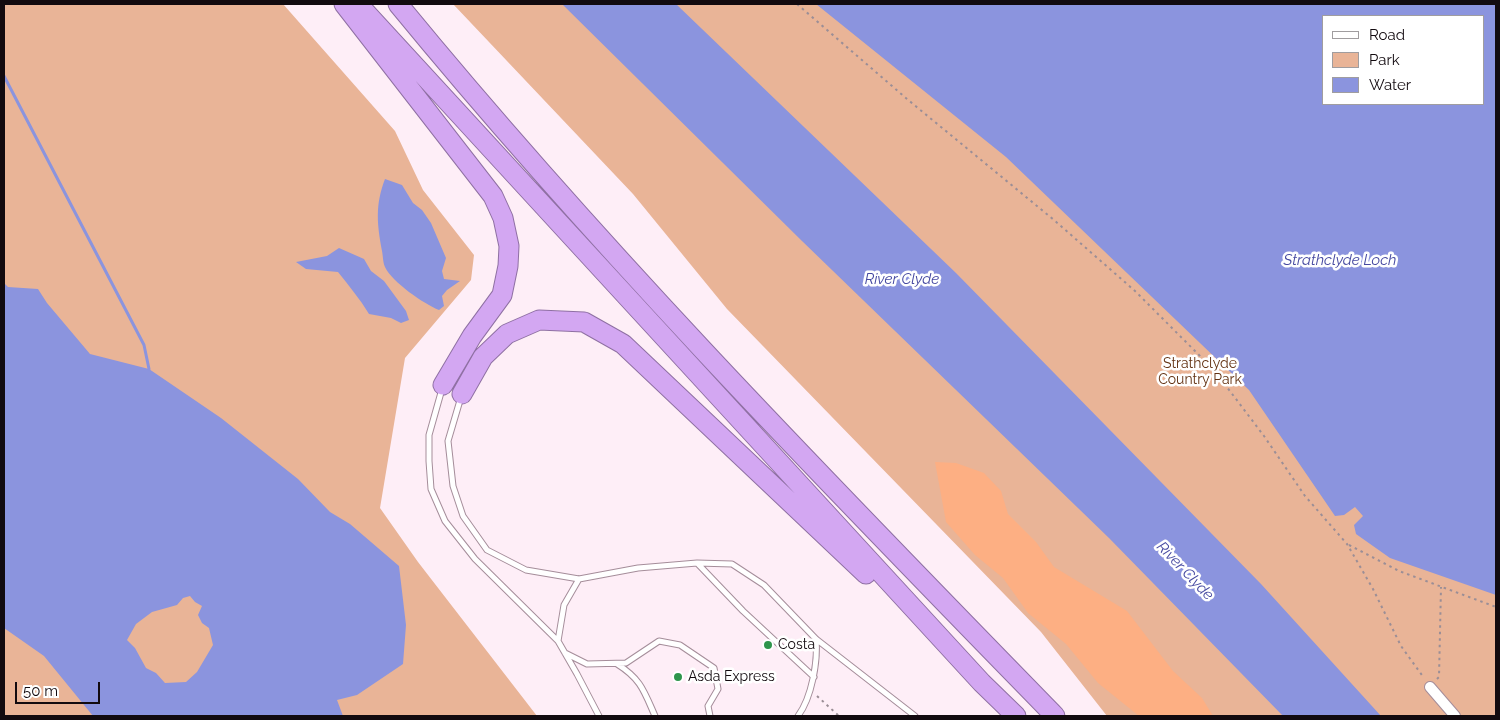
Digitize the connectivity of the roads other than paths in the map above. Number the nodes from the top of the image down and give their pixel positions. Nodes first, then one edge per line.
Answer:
1 (344, 4) edge
2 (358, 4) edge
3 (398, 4) edge
4 (443, 385) joint
5 (462, 394) joint
6 (697, 563) junction
7 (579, 579) junction
8 (816, 639) junction
9 (558, 641) junction
10 (565, 653) junction
11 (617, 664) junction
12 (814, 677) junction
13 (982, 683) junction
14 (1430, 687) road end
15 (599, 716) edge
16 (655, 716) edge
17 (710, 716) edge
18 (798, 716) edge
19 (915, 716) edge
20 (1016, 716) edge
21 (1055, 716) edge
22 (1455, 716) edge

1 - 4 highway
2 - 13 highway
3 - 21 highway
4 - 9 lane
5 - 7 lane
5 - 13 highway
6 - 7 lane
6 - 8 lane
6 - 12 lane
7 - 9 lane
8 - 12 lane
8 - 19 lane
9 - 10 lane
10 - 11 lane
10 - 15 lane
11 - 16 lane
11 - 17 lane
12 - 18 lane
13 - 20 highway
14 - 22 street

